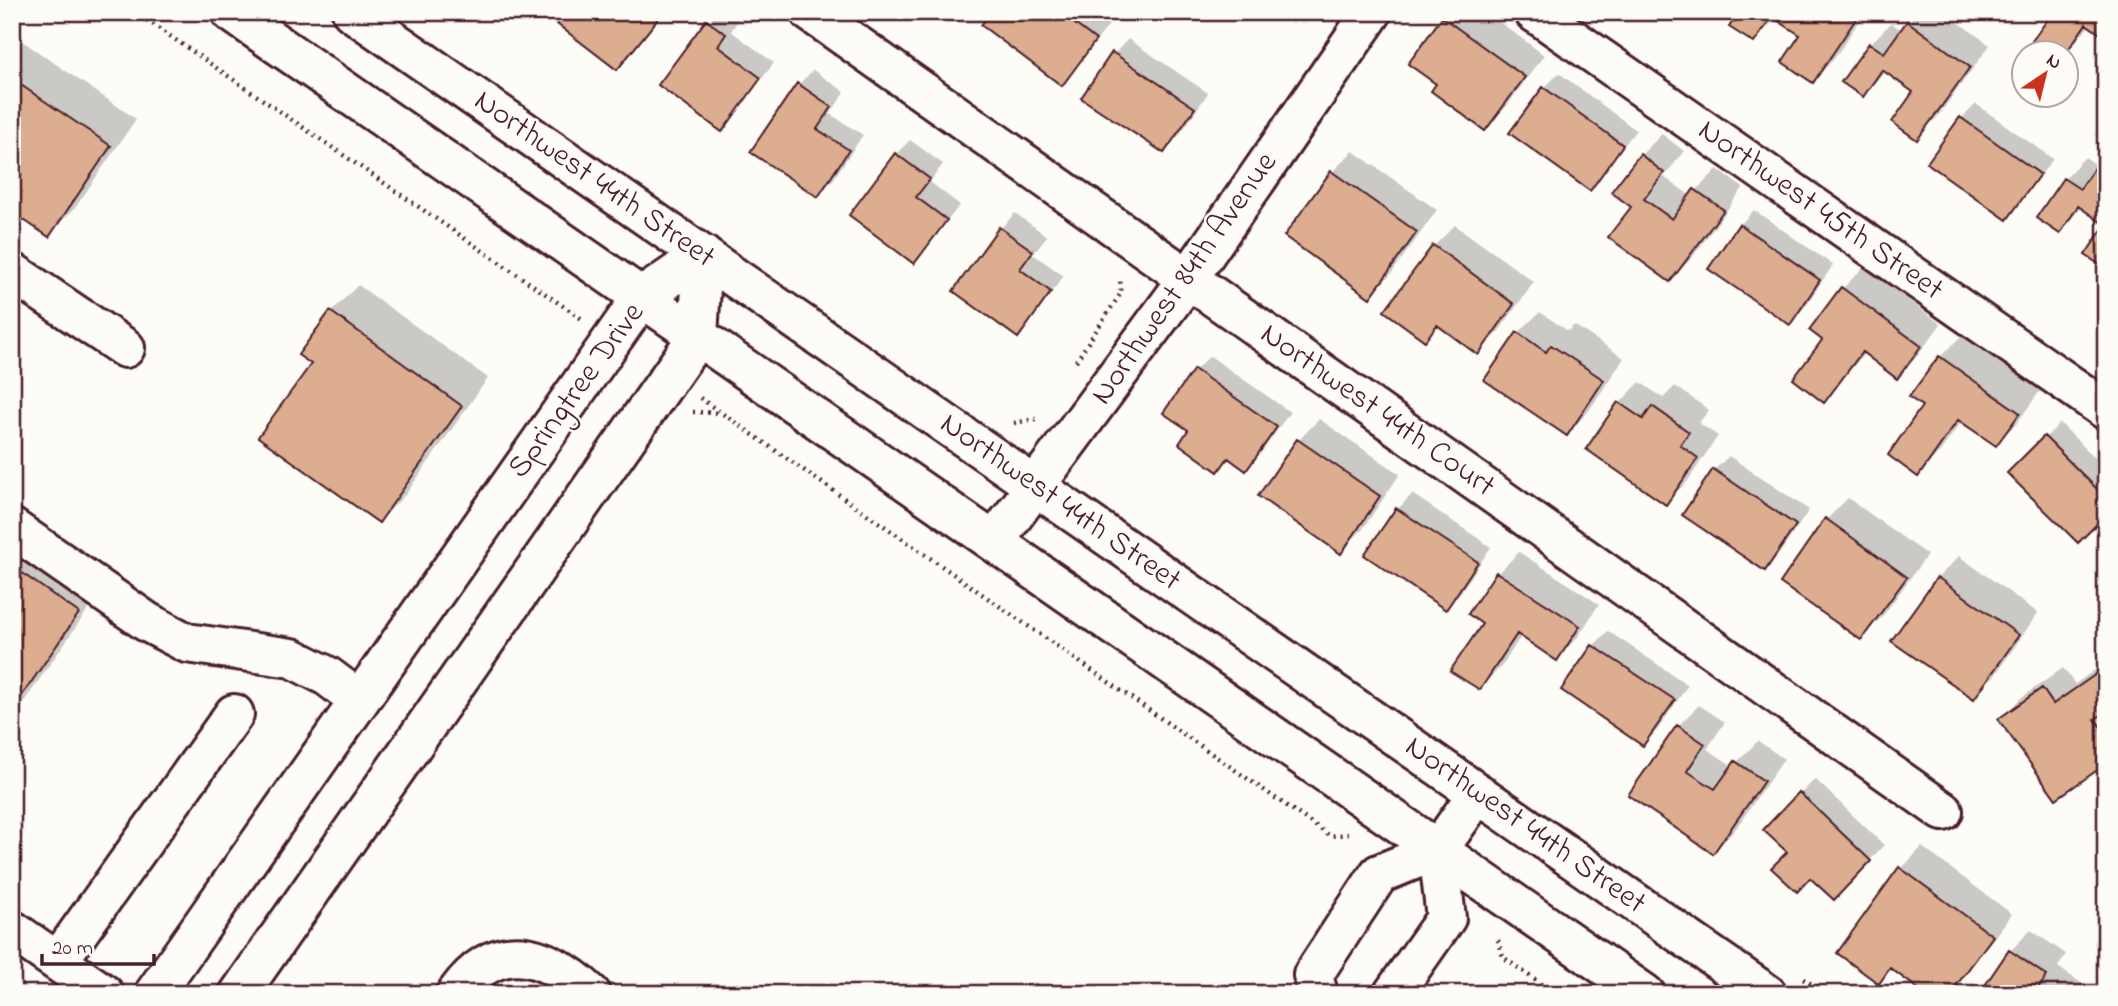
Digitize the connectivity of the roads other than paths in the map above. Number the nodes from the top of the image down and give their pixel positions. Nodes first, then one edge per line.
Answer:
1 (231, 12) edge
2 (352, 12) edge
3 (810, 12) edge
4 (1372, 12) edge
5 (1534, 12) edge
6 (703, 255) junction
7 (12, 272) edge
8 (1188, 279) junction
9 (642, 297) junction
10 (698, 336) junction
11 (125, 348) dead end
12 (2106, 410) edge
13 (1036, 487) junction
14 (12, 528) edge
15 (994, 542) junction
16 (359, 700) junction
17 (234, 714) dead end
18 (1478, 793) junction
19 (1943, 811) dead end
20 (1438, 850) junction
21 (12, 930) edge
22 (58, 961) junction
23 (104, 994) edge
24 (154, 994) edge
25 (239, 994) edge
26 (456, 994) edge
27 (591, 994) edge
28 (1318, 994) edge
29 (1393, 994) edge
30 (1645, 994) edge
31 (1767, 994) edge

1 - 9 street
2 - 6 street, Northwest 44th Street
3 - 8 street, Northwest 44th Court
4 - 8 street, Northwest 84th Avenue
5 - 12 street, Northwest 45th Street
6 - 9 street, Springtree Drive
6 - 10 street, Springtree Drive
6 - 13 street, Northwest 44th Street
7 - 11 street
8 - 13 street, Northwest 84th Avenue
8 - 19 street, Northwest 44th Court
9 - 10 street
9 - 16 street, Springtree Drive
10 - 15 street
10 - 25 street, Springtree Drive
13 - 15 street, Northwest 84th Avenue
13 - 18 street, Northwest 44th Street
14 - 16 street
15 - 20 street
16 - 24 street, Springtree Drive
17 - 22 street
18 - 20 street
18 - 31 street, Northwest 44th Street
20 - 28 street
20 - 29 street
20 - 30 street
21 - 22 street
22 - 23 street
26 - 27 street

